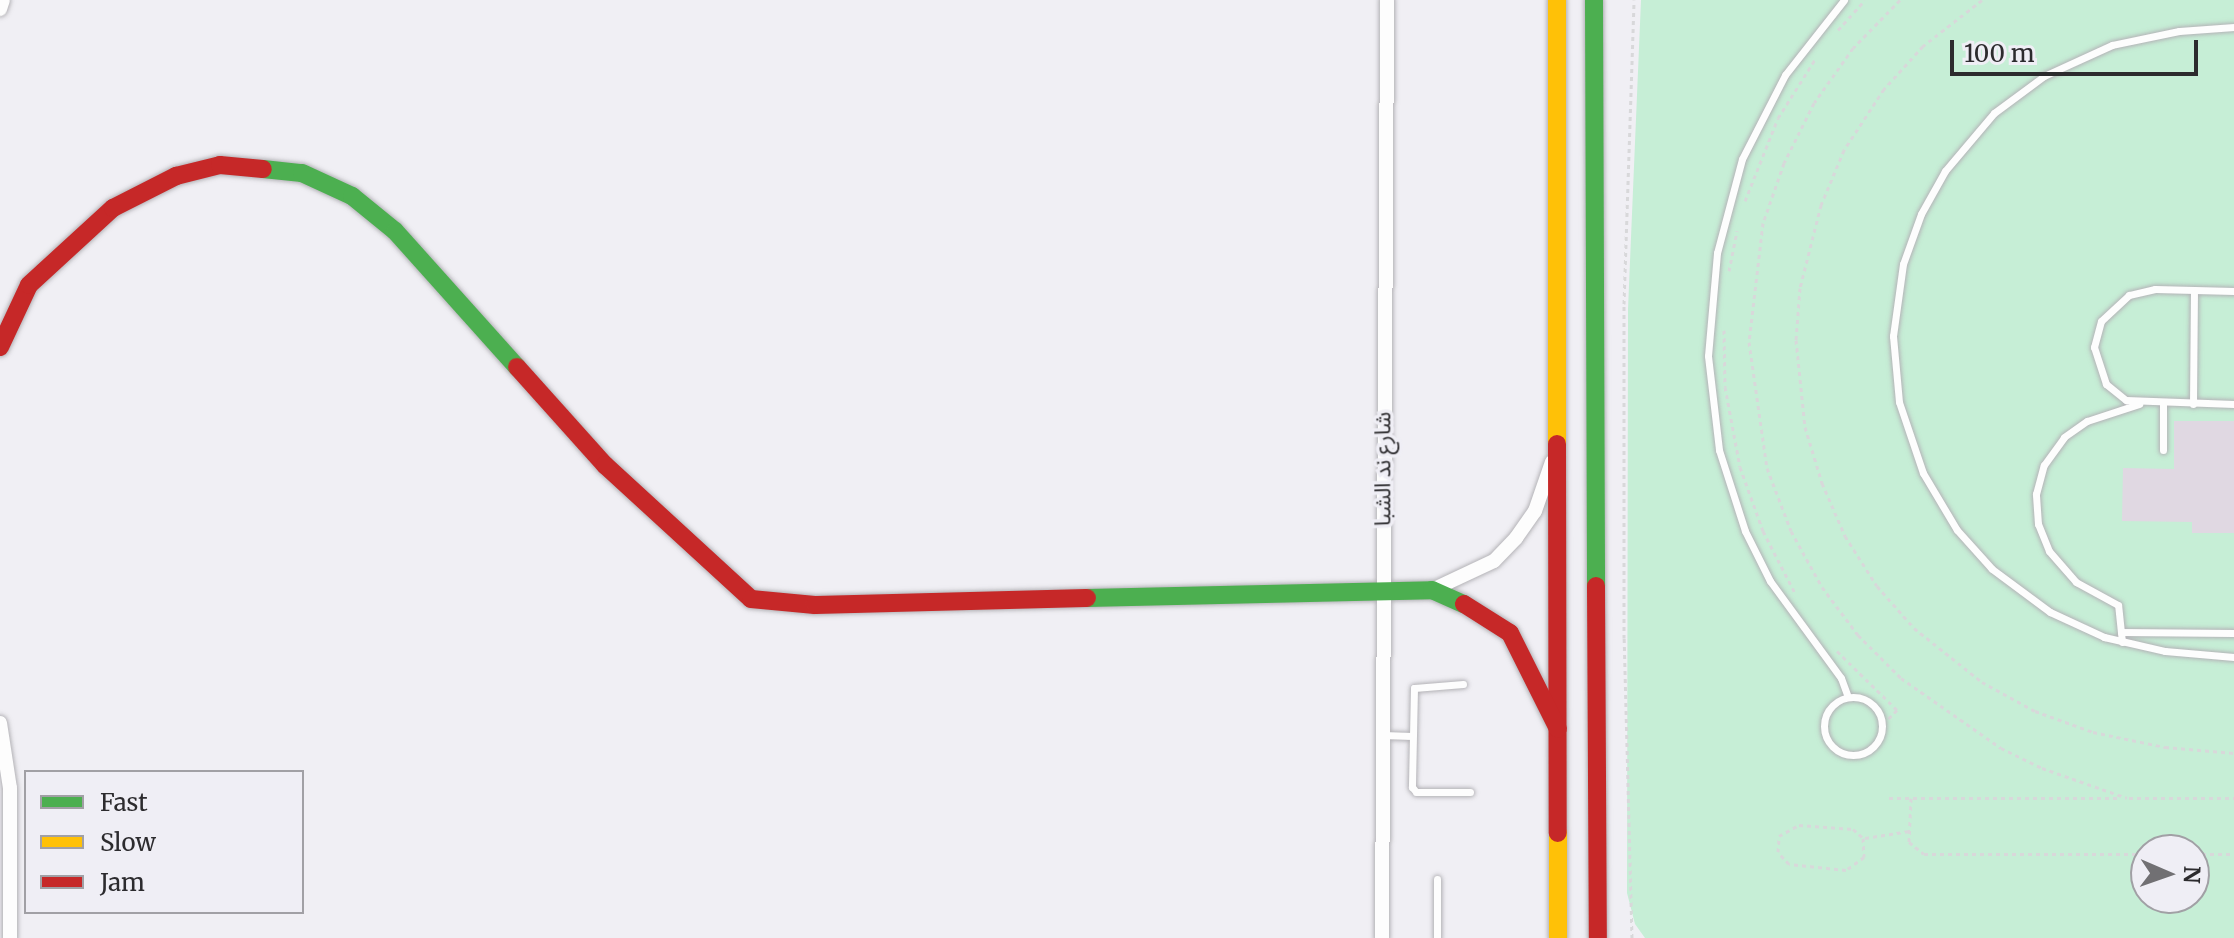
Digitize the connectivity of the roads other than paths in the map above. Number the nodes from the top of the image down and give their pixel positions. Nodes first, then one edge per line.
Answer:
1 (3, 0) edge
2 (1387, 0) edge
3 (1557, 0) edge
4 (1594, 0) edge
5 (1844, 0) edge
6 (0, 9) edge
7 (2234, 27) edge
8 (2194, 291) junction
9 (2234, 291) edge
10 (0, 347) edge
11 (2141, 404) junction
12 (2163, 404) junction
13 (2193, 404) junction
14 (2234, 404) edge
15 (1556, 446) junction
16 (2163, 450) dead end
17 (1382, 590) junction
18 (1432, 590) junction
19 (2121, 632) junction
20 (2234, 633) edge
21 (2122, 642) junction
22 (2234, 657) edge
23 (1463, 684) dead end
24 (1848, 697) junction
25 (0, 723) edge
26 (1558, 729) junction
27 (1383, 735) junction
28 (1412, 736) junction
29 (1470, 792) dead end
30 (1437, 879) dead end
31 (10, 938) edge
32 (1382, 938) edge
33 (1437, 938) edge
34 (1558, 938) edge
35 (1598, 938) edge

1 - 6 street
2 - 17 street, شارع ند الشبا
3 - 15 street
4 - 35 street
5 - 24 lane
7 - 21 lane
8 - 9 lane
8 - 11 lane
8 - 13 lane
10 - 17 street
11 - 12 lane
11 - 19 lane
12 - 13 lane
12 - 16 lane
13 - 14 lane
15 - 18 street
15 - 26 street
17 - 18 street
17 - 27 street, شارع ند الشبا
18 - 26 street
19 - 20 lane
19 - 21 lane
21 - 22 lane
23 - 28 lane
24 - 24 lane
25 - 31 street
26 - 34 street
27 - 28 lane
27 - 32 street, شارع ند الشبا
28 - 29 lane
30 - 33 lane

